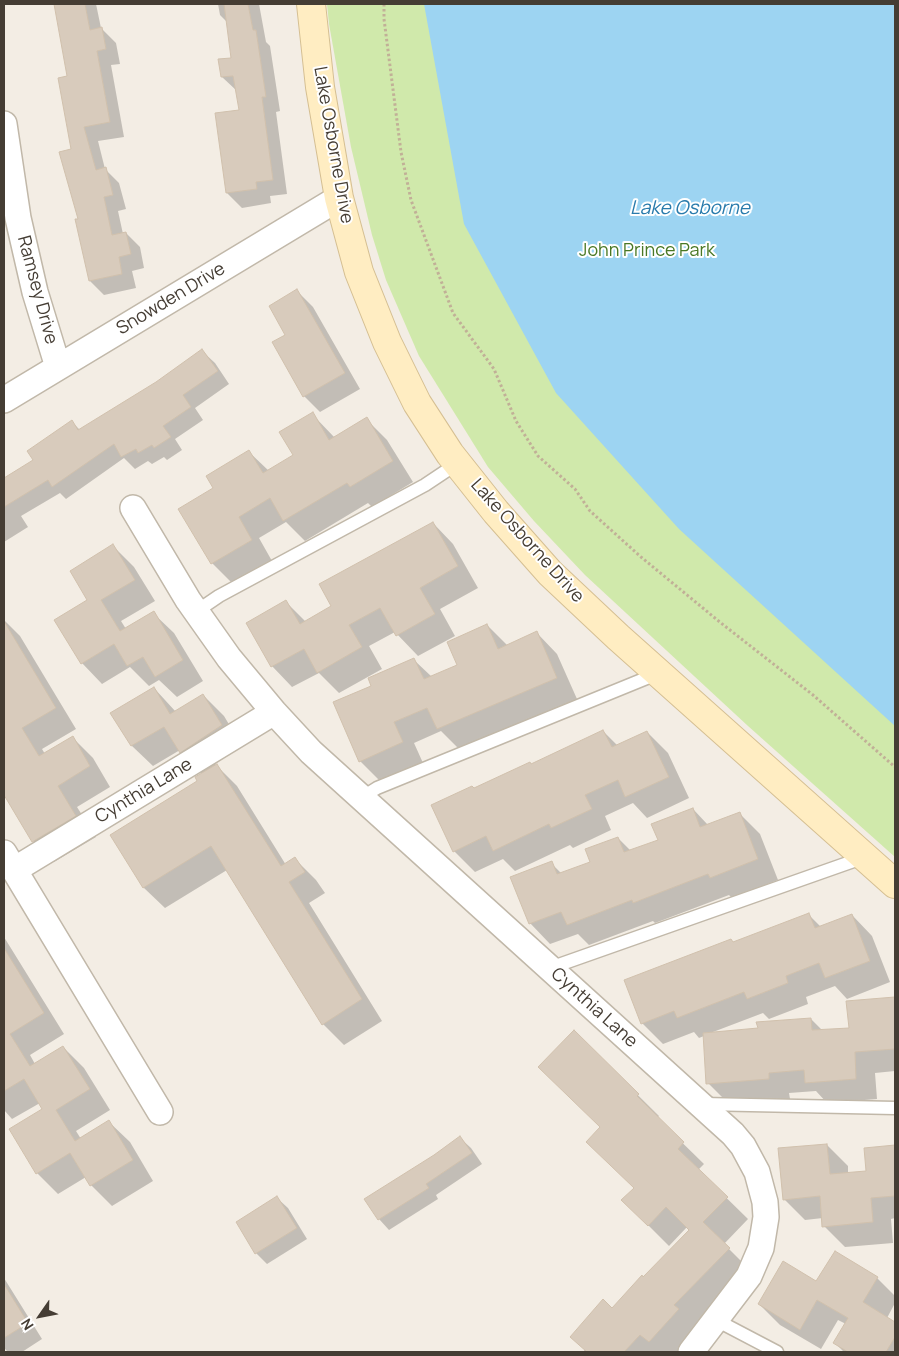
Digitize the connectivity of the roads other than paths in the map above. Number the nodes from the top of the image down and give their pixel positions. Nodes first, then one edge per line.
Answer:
1 (311, 4) edge
2 (4, 124) edge
3 (339, 198) junction
4 (58, 367) junction
5 (4, 400) edge
6 (458, 463) junction
7 (133, 508) dead end
8 (196, 611) junction
9 (659, 673) junction
10 (274, 712) junction
11 (361, 798) junction
12 (865, 857) junction
13 (9, 862) edge
14 (895, 884) edge
15 (550, 968) junction
16 (700, 1104) junction
17 (895, 1108) edge
18 (160, 1112) dead end
19 (716, 1320) junction
20 (691, 1352) edge
21 (777, 1352) edge

1 - 3 street, Lake Osborne Drive
2 - 4 street, Ramsey Drive
3 - 4 street, Snowden Drive
3 - 6 street, Lake Osborne Drive
4 - 5 street, Snowden Drive
6 - 8 lane
6 - 9 street, Lake Osborne Drive
7 - 8 street, Cynthia Lane
8 - 10 street, Cynthia Lane
9 - 11 lane
9 - 12 street, Lake Osborne Drive
10 - 11 street, Cynthia Lane
10 - 13 street, Cynthia Lane
11 - 15 street, Cynthia Lane
12 - 14 street, Lake Osborne Drive
12 - 15 lane
13 - 18 street, Cynthia Lane
15 - 16 street, Cynthia Lane
16 - 17 lane
16 - 19 street, Cynthia Lane
19 - 20 street, Cynthia Lane
19 - 21 lane

